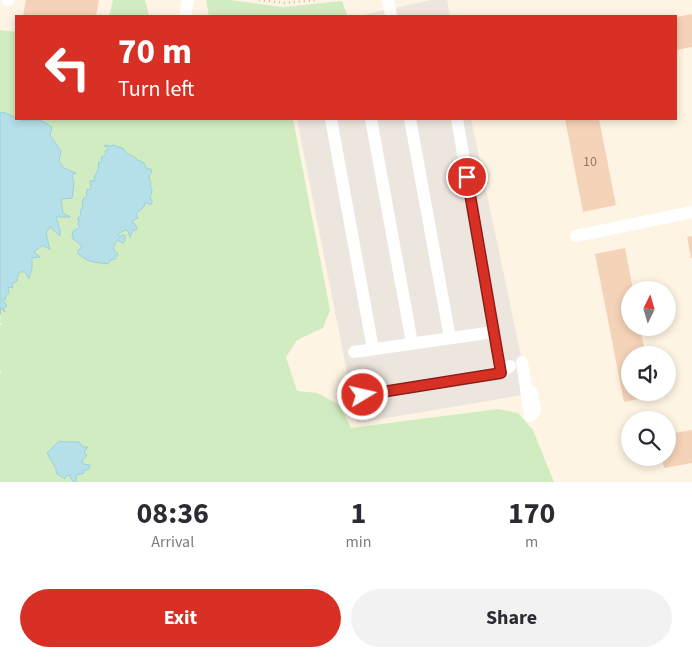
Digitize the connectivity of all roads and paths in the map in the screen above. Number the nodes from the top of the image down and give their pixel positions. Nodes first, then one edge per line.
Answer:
1 (188, 0) edge
2 (259, 0) edge
3 (317, 0) edge
4 (388, 0) edge
5 (185, 15) edge
6 (391, 15) edge
7 (331, 120) edge
8 (371, 120) edge
9 (410, 120) edge
10 (457, 120) edge
11 (692, 212) edge
12 (576, 236) dead end
13 (494, 332) junction
14 (450, 338) junction
15 (412, 344) junction
16 (373, 349) junction
17 (354, 352) dead end
18 (511, 367) junction
19 (526, 388) dead end
20 (363, 395) dead end

1 - 5 lane
2 - 3 path
4 - 6 lane
7 - 16 lane
8 - 15 lane
9 - 14 lane
10 - 13 lane
11 - 12 lane
13 - 14 lane
13 - 18 lane
14 - 15 lane
15 - 16 lane
16 - 17 lane
18 - 19 lane
18 - 20 lane

